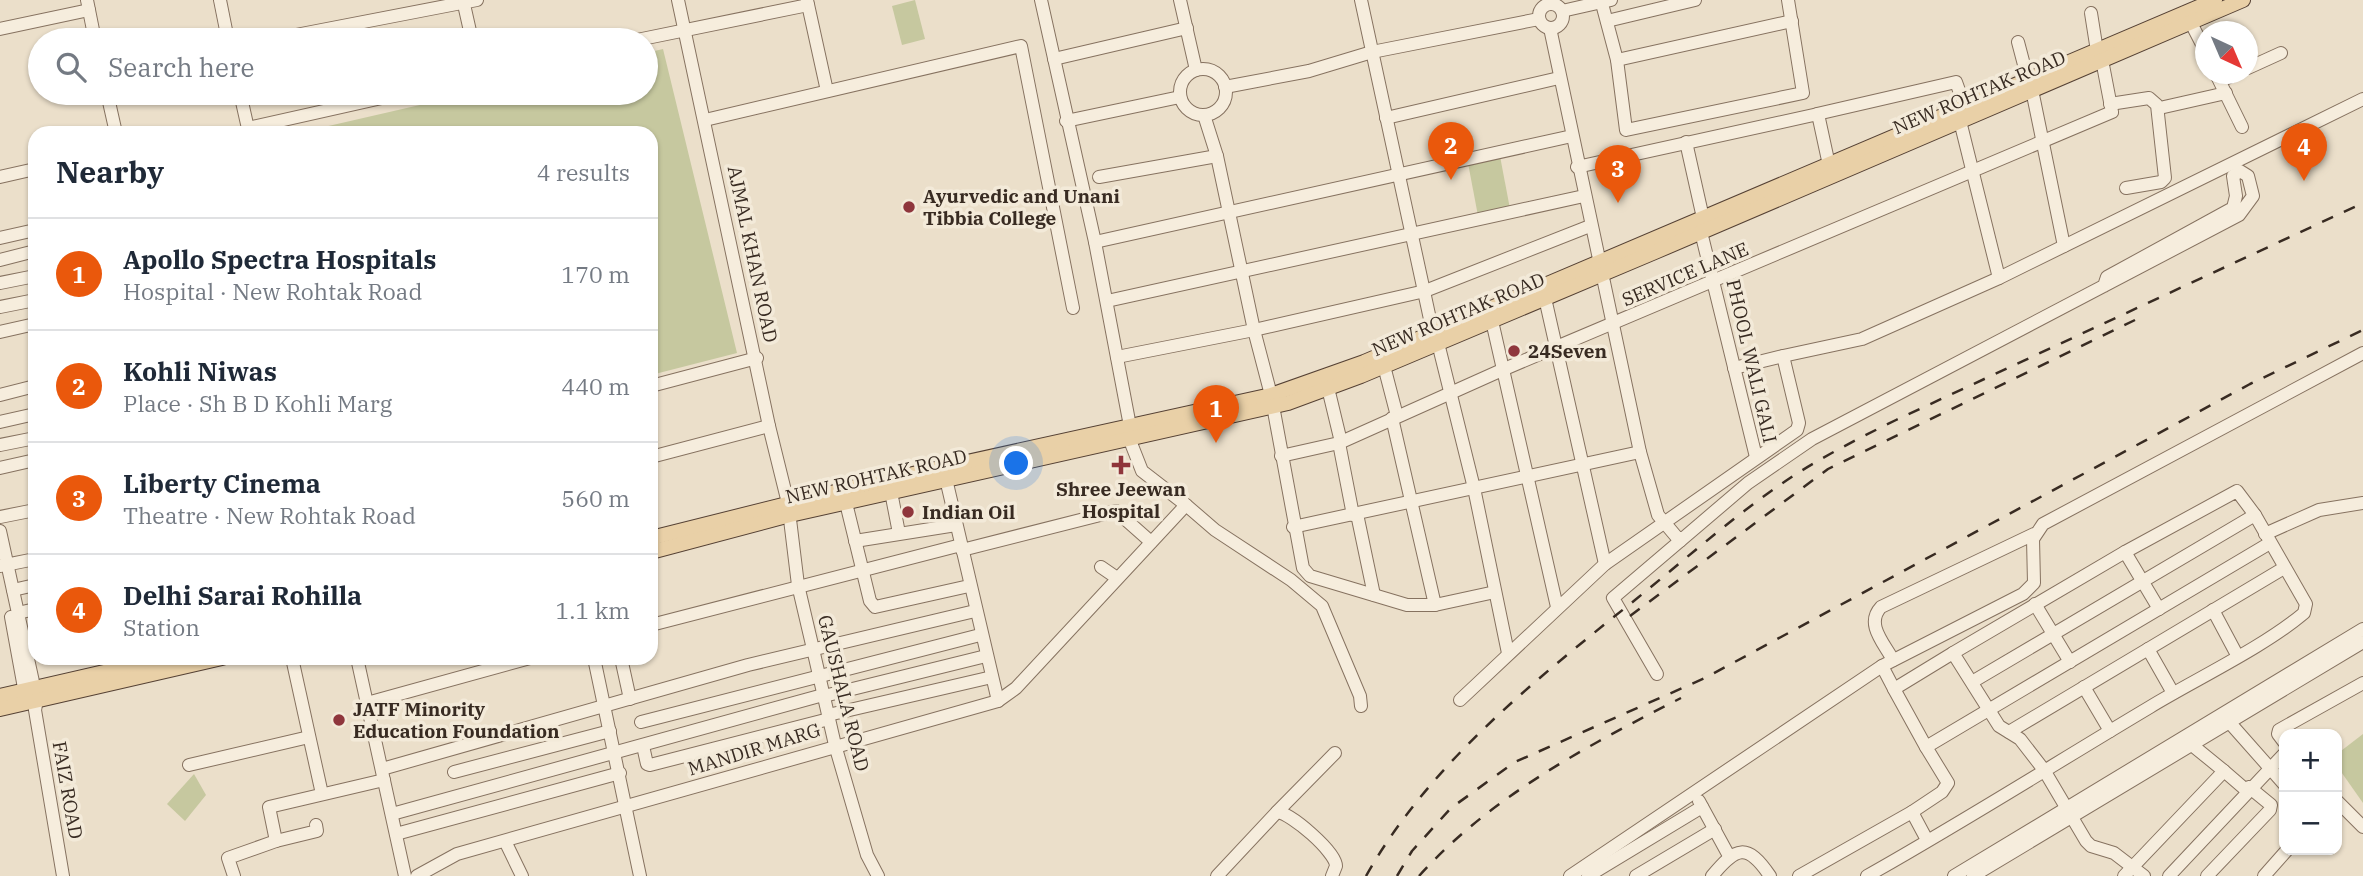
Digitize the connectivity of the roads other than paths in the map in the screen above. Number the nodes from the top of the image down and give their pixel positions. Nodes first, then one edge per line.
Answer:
1 (220, 0) edge
2 (477, 0) edge
3 (678, 0) edge
4 (1041, 0) edge
5 (1181, 0) edge
6 (1361, 0) edge
7 (1695, 0) edge
8 (1788, 0) edge
9 (2216, 0) edge
10 (2243, 0) edge
11 (463, 1) edge
12 (1605, 1) edge
13 (1545, 2) edge
14 (807, 3) edge
15 (88, 5) edge
16 (1562, 11) junction
17 (2091, 13) dead end
18 (1539, 19) junction
19 (1607, 21) junction
20 (1792, 21) junction
21 (2191, 23) junction
22 (93, 28) edge
23 (226, 28) edge
24 (329, 28) edge
25 (469, 28) edge
26 (1187, 28) junction
27 (1550, 28) junction
28 (0, 29) edge
29 (685, 29) junction
30 (2195, 31) edge
31 (658, 35) edge
32 (2018, 42) dead end
33 (1372, 52) junction
34 (2281, 53) dead end
35 (2099, 56) junction
36 (1054, 59) junction
37 (1617, 60) junction
38 (2258, 63) edge
39 (1196, 70) junction
40 (1559, 78) junction
41 (2222, 84) edge
42 (2030, 85) junction
43 (1225, 87) junction
44 (827, 91) junction
45 (2226, 93) junction
46 (1180, 97) junction
47 (2363, 99) edge
48 (2110, 104) junction
49 (110, 105) edge
50 (243, 105) edge
51 (354, 105) edge
52 (2164, 107) dead end
53 (1817, 114) junction
54 (1963, 114) junction
55 (1204, 115) junction
56 (1386, 118) junction
57 (705, 120) junction
58 (1066, 121) junction
59 (114, 126) edge
60 (248, 126) edge
61 (266, 126) edge
62 (2242, 127) dead end
63 (1572, 136) junction
64 (2043, 141) junction
65 (1686, 142) junction
66 (1217, 156) junction
67 (1829, 165) junction
68 (1577, 167) junction
69 (28, 171) edge
70 (1973, 171) junction
71 (1399, 176) junction
72 (0, 177) edge
73 (1099, 177) dead end
74 (2126, 188) dead end
75 (1584, 197) junction
76 (1230, 215) junction
77 (1702, 225) junction
78 (1590, 226) junction
79 (28, 232) edge
80 (1411, 234) junction
81 (0, 238) edge
82 (1095, 242) junction
83 (2064, 246) junction
84 (28, 253) edge
85 (0, 260) edge
86 (1599, 269) junction
87 (1243, 273) junction
88 (28, 277) edge
89 (1999, 278) junction
90 (1714, 282) junction
91 (0, 283) edge
92 (2104, 286) junction
93 (1425, 291) junction
94 (1545, 298) junction
95 (28, 301) edge
96 (1107, 301) junction
97 (0, 307) edge
98 (1073, 309) dead end
99 (1492, 321) junction
100 (28, 325) edge
101 (1612, 326) junction
102 (1254, 330) junction
103 (0, 331) edge
104 (1435, 338) junction
105 (1556, 349) junction
106 (2363, 353) edge
107 (1783, 356) junction
108 (1117, 357) junction
109 (757, 358) junction
110 (1384, 366) junction
111 (1734, 368) junction
112 (1502, 370) junction
113 (658, 384) edge
114 (28, 388) edge
115 (1328, 388) junction
116 (1451, 392) junction
117 (0, 395) edge
118 (1272, 401) junction
119 (28, 416) edge
120 (1394, 417) junction
121 (0, 422) edge
122 (769, 426) junction
123 (1130, 432) junction
124 (28, 439) edge
125 (1340, 442) junction
126 (0, 445) edge
127 (1640, 452) junction
128 (658, 455) edge
129 (1281, 456) junction
130 (1756, 457) junction
131 (28, 461) edge
132 (1582, 464) junction
133 (0, 467) edge
134 (1526, 477) junction
135 (946, 479) junction
136 (1474, 488) junction
137 (891, 492) junction
138 (1413, 502) junction
139 (846, 503) junction
140 (2363, 503) edge
141 (1186, 505) junction
142 (789, 509) junction
143 (28, 511) edge
144 (1355, 514) junction
145 (2255, 515) junction
146 (0, 517) edge
147 (1666, 521) junction
148 (956, 525) junction
149 (1293, 527) junction
150 (0, 531) edge
151 (898, 531) junction
152 (2034, 534) junction
153 (658, 537) edge
154 (2267, 538) junction
155 (855, 541) junction
156 (1680, 541) junction
157 (1151, 542) junction
158 (962, 548) junction
159 (658, 550) edge
160 (2125, 552) junction
161 (903, 559) junction
162 (28, 561) edge
163 (1605, 564) junction
164 (3, 566) edge
165 (1101, 567) dead end
166 (2284, 568) junction
167 (863, 569) junction
168 (1118, 578) junction
169 (2142, 583) junction
170 (799, 585) junction
171 (969, 586) junction
172 (28, 587) edge
173 (13, 590) junction
174 (1495, 592) junction
175 (1374, 595) junction
176 (2035, 604) junction
177 (1435, 605) junction
178 (1557, 607) junction
179 (2159, 609) junction
180 (2213, 610) junction
181 (28, 611) edge
182 (975, 611) junction
183 (18, 613) junction
184 (658, 623) edge
185 (2363, 629) edge
186 (28, 630) edge
187 (2053, 634) junction
188 (981, 635) junction
189 (2363, 642) edge
190 (813, 649) junction
191 (2148, 649) junction
192 (1507, 653) junction
193 (1953, 653) junction
194 (2237, 655) junction
195 (986, 656) junction
196 (2070, 662) junction
197 (1887, 663) junction
198 (30, 665) edge
199 (126, 665) edge
200 (189, 665) edge
201 (294, 665) edge
202 (359, 665) edge
203 (505, 665) edge
204 (596, 665) edge
205 (623, 665) edge
206 (819, 674) junction
207 (1657, 674) dead end
208 (992, 677) junction
209 (1972, 682) junction
210 (2363, 683) edge
211 (2084, 687) junction
212 (1895, 689) junction
213 (2173, 693) junction
214 (824, 695) junction
215 (0, 696) edge
216 (32, 698) junction
217 (630, 699) junction
218 (1460, 700) dead end
219 (998, 701) junction
220 (367, 703) junction
221 (605, 706) junction
222 (1361, 706) dead end
223 (0, 709) edge
224 (1990, 710) junction
225 (829, 717) junction
226 (641, 722) dead end
227 (2230, 723) junction
228 (2281, 729) edge
229 (610, 731) junction
230 (2110, 731) junction
231 (2009, 732) junction
232 (309, 737) junction
233 (835, 745) junction
234 (2192, 745) junction
235 (643, 746) junction
236 (1926, 747) junction
237 (1335, 753) dead end
238 (615, 755) junction
239 (2279, 759) edge
240 (189, 765) dead end
241 (2270, 767) junction
242 (2044, 770) junction
243 (454, 772) dead end
244 (2224, 772) junction
245 (383, 774) junction
246 (620, 774) junction
247 (2279, 778) edge
248 (2248, 789) junction
249 (1694, 790) junction
250 (322, 794) junction
251 (627, 806) junction
252 (2342, 806) edge
253 (1702, 807) junction
254 (1912, 812) junction
255 (2070, 812) junction
256 (1277, 813) junction
257 (392, 814) junction
258 (316, 825) dead end
259 (2363, 827) edge
260 (1715, 829) junction
261 (396, 834) junction
262 (1927, 840) junction
263 (276, 841) junction
264 (505, 841) junction
265 (2283, 855) edge
266 (1729, 856) junction
267 (2133, 866) junction
268 (1875, 874) edge
269 (63, 876) edge
270 (234, 876) edge
271 (405, 876) edge
272 (418, 876) edge
273 (522, 876) edge
274 (639, 876) edge
275 (877, 876) edge
276 (1217, 876) edge
277 (1332, 876) edge
278 (1570, 876) edge
279 (1588, 876) edge
280 (1636, 876) edge
281 (1712, 876) edge
282 (1770, 876) edge
283 (1799, 876) edge
284 (1954, 876) edge
285 (1973, 876) edge
286 (2124, 876) edge
287 (2144, 876) edge
288 (2169, 876) edge
289 (2207, 876) edge
290 (2264, 876) edge

1 - 23 street
2 - 11 street
3 - 29 street, AJMAL KHAN ROAD
4 - 36 street
5 - 26 street
6 - 33 street
7 - 19 street
8 - 20 street
9 - 35 main road, NEW ROHTAK ROAD
10 - 21 main road, NEW ROHTAK ROAD
11 - 24 street
11 - 25 street
12 - 16 street
12 - 19 street
13 - 16 street
13 - 18 street
14 - 29 street
14 - 44 street
15 - 22 street
15 - 28 street
16 - 27 street
17 - 35 street
18 - 27 street
18 - 33 street
19 - 37 street
20 - 37 street
20 - 37 street
21 - 30 street
21 - 35 main road, NEW ROHTAK ROAD
26 - 36 street
26 - 39 street
27 - 40 street
29 - 31 street
29 - 57 street, AJMAL KHAN ROAD
32 - 42 street
33 - 43 street
33 - 56 street
34 - 38 street
35 - 42 main road, NEW ROHTAK ROAD
35 - 48 street
36 - 58 street
39 - 43 street
39 - 46 street
40 - 56 street
40 - 63 street
41 - 45 street
42 - 54 main road, NEW ROHTAK ROAD
42 - 64 street
43 - 55 street
44 - 57 street
44 - 98 street
45 - 52 street
45 - 62 street
46 - 55 street
46 - 58 street
47 - 83 street
48 - 64 street, SERVICE LANE
48 - 74 street
49 - 59 street
50 - 60 street
51 - 61 street
53 - 54 street
53 - 65 street
53 - 67 street
54 - 67 main road, NEW ROHTAK ROAD
54 - 70 street
54 - 77 main road, NEW ROHTAK ROAD
55 - 66 street
56 - 71 street
57 - 109 street, AJMAL KHAN ROAD
58 - 82 street
63 - 68 street
63 - 71 street
64 - 70 street, SERVICE LANE
64 - 83 street
65 - 68 street
65 - 77 street, PHOOL WALI GALI
66 - 73 street
66 - 76 street
67 - 77 main road, NEW ROHTAK ROAD
68 - 75 street
69 - 72 street
70 - 89 street
70 - 90 street, SERVICE LANE
71 - 76 street
71 - 80 street
75 - 78 street
75 - 80 street
76 - 82 street
76 - 87 street
77 - 86 main road, NEW ROHTAK ROAD
77 - 90 street, PHOOL WALI GALI
78 - 86 street
78 - 93 street
79 - 81 street
80 - 87 street
80 - 93 street
82 - 96 street
83 - 89 street
84 - 85 street
86 - 94 main road, NEW ROHTAK ROAD
86 - 101 street
86 - 104 main road, NEW ROHTAK ROAD
87 - 96 street
87 - 102 street
88 - 91 street
89 - 107 street
90 - 101 street, SERVICE LANE
90 - 111 street, PHOOL WALI GALI
92 - 92 street
92 - 156 street
93 - 102 street
93 - 104 street
94 - 99 main road, NEW ROHTAK ROAD
94 - 105 street
95 - 97 street
96 - 108 street
99 - 104 main road, NEW ROHTAK ROAD
99 - 112 street
100 - 103 street
101 - 105 street, SERVICE LANE
101 - 127 street
102 - 108 street
102 - 118 street
104 - 110 main road, NEW ROHTAK ROAD
104 - 116 street
104 - 118 main road, NEW ROHTAK ROAD
105 - 112 street, SERVICE LANE
105 - 132 street
106 - 152 street
107 - 111 street
107 - 130 street
108 - 123 street
109 - 113 street
109 - 122 street, AJMAL KHAN ROAD
110 - 115 main road, NEW ROHTAK ROAD
110 - 120 street
111 - 130 street, PHOOL WALI GALI
112 - 116 street, SERVICE LANE
112 - 134 street
114 - 117 street
115 - 118 main road, NEW ROHTAK ROAD
115 - 125 street
116 - 120 street, SERVICE LANE
116 - 136 street
118 - 123 main road, NEW ROHTAK ROAD
118 - 129 street
119 - 121 street
120 - 125 street, SERVICE LANE
120 - 138 street
122 - 128 street
122 - 142 street, AJMAL KHAN ROAD
123 - 135 main road, NEW ROHTAK ROAD
123 - 141 street
123 - 142 main road, NEW ROHTAK ROAD
124 - 126 street
125 - 129 street, SERVICE LANE
125 - 144 street
127 - 132 street
127 - 147 street
129 - 149 street
130 - 147 street
131 - 133 street
132 - 134 street
132 - 163 street
134 - 136 street
134 - 178 street
135 - 137 main road, NEW ROHTAK ROAD
135 - 148 street
136 - 138 street
136 - 174 street
137 - 139 main road, NEW ROHTAK ROAD
137 - 151 street
138 - 144 street
138 - 177 street
139 - 142 main road, NEW ROHTAK ROAD
139 - 155 street
140 - 154 street
141 - 157 street, MANDIR MARG
141 - 222 street
142 - 153 main road, NEW ROHTAK ROAD
142 - 159 main road, NEW ROHTAK ROAD
142 - 170 street, GAUSHALA ROAD
143 - 146 street
144 - 149 street
144 - 175 street
145 - 154 street
145 - 160 street
145 - 169 street
147 - 156 street
147 - 163 street
148 - 151 street
148 - 158 street
149 - 175 street
150 - 164 street, FAIZ ROAD
151 - 155 street
151 - 161 street
152 - 197 street
152 - 197 street
154 - 166 street
154 - 179 street
155 - 167 street
156 - 207 street
157 - 158 street
157 - 168 street, MANDIR MARG
158 - 161 street
158 - 171 street
160 - 169 street
160 - 176 street
161 - 167 street
162 - 164 street
163 - 178 street
164 - 173 street, FAIZ ROAD
164 - 216 street
165 - 168 street
166 - 180 street
166 - 194 street
167 - 170 street
167 - 171 street
168 - 219 street, MANDIR MARG
169 - 179 street
169 - 187 street
170 - 184 street
170 - 190 street, GAUSHALA ROAD
171 - 182 street
172 - 173 street
173 - 183 street, FAIZ ROAD
174 - 177 street
174 - 192 street
175 - 177 street
176 - 187 street
176 - 193 street
178 - 192 street
179 - 196 street
180 - 191 street
180 - 194 street
181 - 183 street
182 - 188 street
182 - 190 street
183 - 186 street, FAIZ ROAD
185 - 255 street
187 - 196 street
187 - 209 street
188 - 195 street
188 - 206 street
189 - 227 street
190 - 206 street, GAUSHALA ROAD
190 - 217 street
191 - 211 street
191 - 213 street
192 - 218 street
193 - 209 street
193 - 212 street
194 - 213 street
195 - 208 street
195 - 214 street
196 - 224 street
197 - 212 street
197 - 249 street
198 - 216 street, FAIZ ROAD
199 - 216 main road
200 - 216 main road
201 - 232 street
202 - 220 street
203 - 220 street
204 - 221 street
205 - 217 street
206 - 214 street, GAUSHALA ROAD
206 - 226 street
208 - 219 street
208 - 225 street
209 - 224 street
210 - 228 street
211 - 230 street
211 - 231 street
212 - 236 street
213 - 230 street
214 - 225 street, GAUSHALA ROAD
214 - 235 street
215 - 216 main road
216 - 223 main road
216 - 269 street, FAIZ ROAD
217 - 221 street
219 - 233 street, MANDIR MARG
220 - 245 street
221 - 229 street
221 - 245 street
224 - 231 street
224 - 236 street
225 - 233 street, GAUSHALA ROAD
225 - 235 street
227 - 234 street
227 - 241 street
229 - 238 street
229 - 243 street
230 - 242 street
231 - 242 street
232 - 240 street
232 - 250 street
233 - 251 street, MANDIR MARG
233 - 275 street, GAUSHALA ROAD
234 - 244 street
234 - 255 street
235 - 238 street
236 - 254 street
237 - 256 street
238 - 246 street
238 - 257 street
239 - 241 street
241 - 247 street
241 - 248 street
242 - 255 street
242 - 262 street
244 - 248 street
244 - 267 street
245 - 250 street
245 - 257 street
246 - 251 street
246 - 261 street
248 - 288 street
248 - 289 street
249 - 253 street
249 - 278 street
250 - 263 street
251 - 264 street, MANDIR MARG
251 - 274 street
252 - 259 street
253 - 260 street
253 - 279 street
254 - 262 street
254 - 283 street
255 - 267 street
255 - 284 street
255 - 285 street
256 - 276 street
256 - 277 street
257 - 261 street
258 - 263 street
260 - 266 street
260 - 280 street
261 - 271 street
262 - 268 street
263 - 270 street
264 - 272 street, MANDIR MARG
264 - 273 street
265 - 290 street
266 - 281 street
266 - 282 street
267 - 286 street
267 - 287 street

